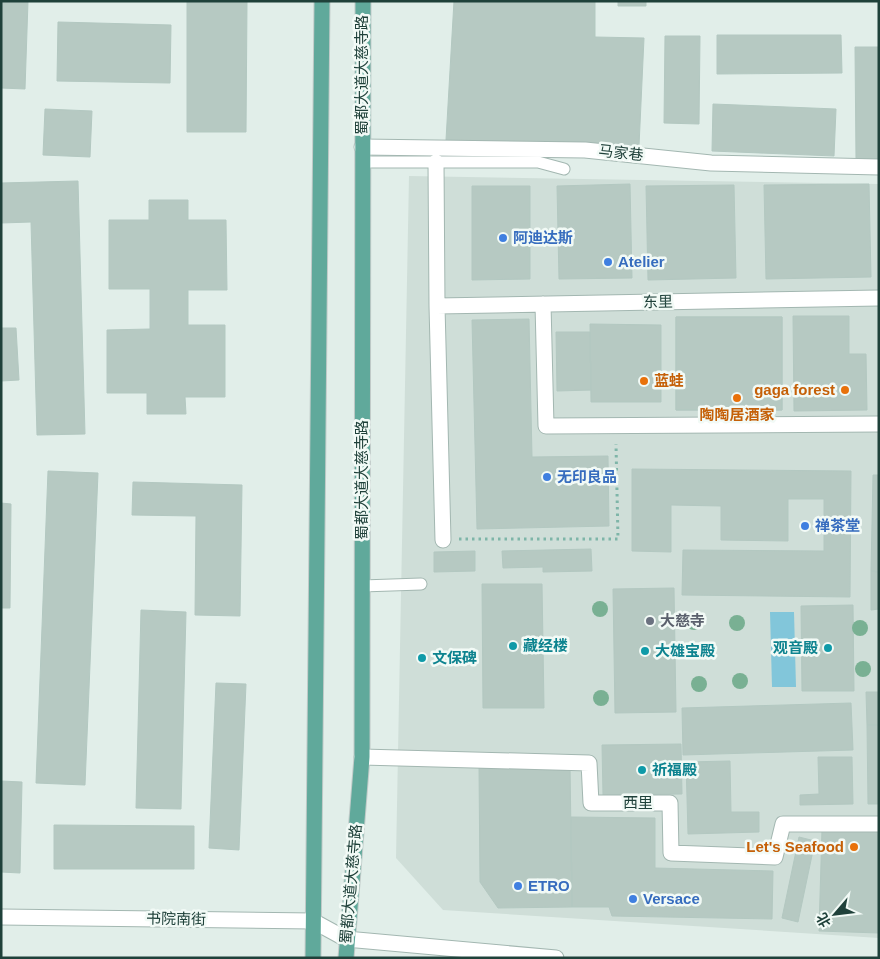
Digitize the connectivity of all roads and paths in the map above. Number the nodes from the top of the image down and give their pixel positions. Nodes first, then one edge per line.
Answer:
1 (322, 1) edge
2 (362, 1) edge
3 (362, 154) junction
4 (436, 162) junction
5 (879, 167) edge
6 (564, 169) dead end
7 (879, 298) edge
8 (542, 304) junction
9 (437, 306) junction
10 (879, 424) edge
11 (616, 426) junction
12 (443, 540) joint
13 (421, 584) dead end
14 (362, 586) junction
15 (362, 757) junction
16 (879, 824) edge
17 (1, 916) edge
18 (313, 921) junction
19 (346, 939) junction
20 (313, 958) edge
21 (346, 958) edge
22 (556, 958) edge

1 - 18 main road
2 - 3 main road, 蜀都大道大慈寺路
3 - 4 lane
3 - 5 street, 马家巷
3 - 14 main road, 蜀都大道大慈寺路
4 - 6 lane
4 - 9 street
7 - 8 street, 东里
8 - 9 street, 东里
8 - 11 street
9 - 12 street
10 - 11 street
11 - 12 path
13 - 14 lane
14 - 15 main road, 蜀都大道大慈寺路
15 - 16 street, 西里
15 - 19 main road, 蜀都大道大慈寺路
17 - 18 street, 书院南街
18 - 19 street, 书院南街
18 - 20 main road
19 - 21 main road, 蜀都大道大慈寺路
19 - 22 street

